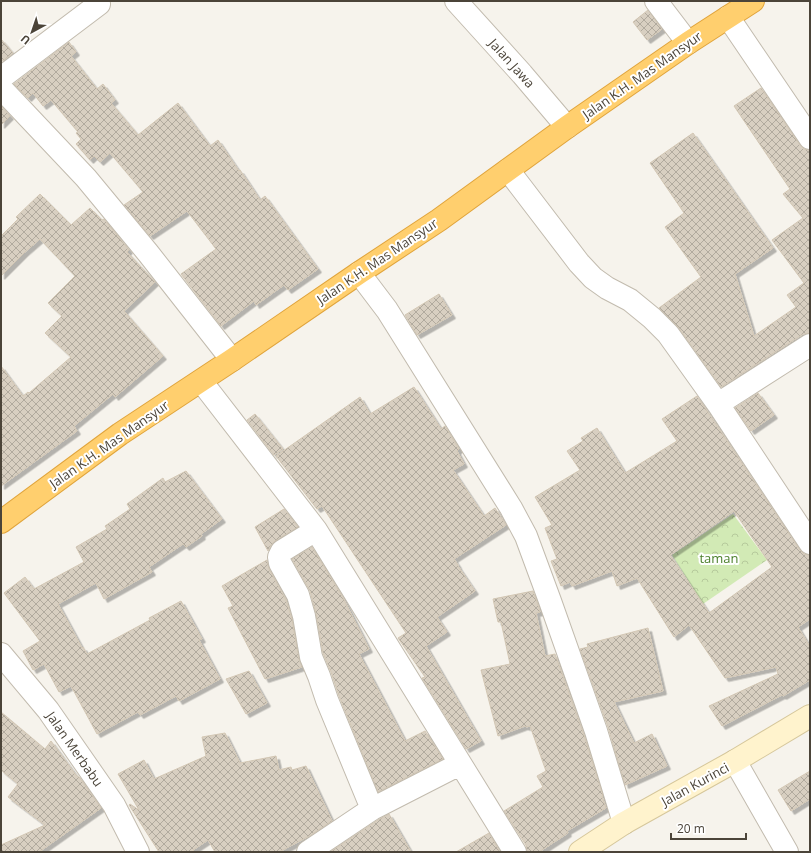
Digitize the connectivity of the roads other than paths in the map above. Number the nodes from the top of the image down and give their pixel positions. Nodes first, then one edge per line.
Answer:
1 (456, 1) edge
2 (656, 1) edge
3 (753, 1) edge
4 (103, 2) edge
5 (728, 17) junction
6 (688, 43) junction
7 (1, 78) edge
8 (1, 88) edge
9 (567, 127) junction
10 (810, 138) edge
11 (508, 170) junction
12 (359, 273) junction
13 (810, 345) edge
14 (232, 360) junction
15 (201, 381) junction
16 (718, 404) junction
17 (1, 522) edge
18 (316, 530) junction
19 (810, 543) edge
20 (1, 654) edge
21 (810, 716) edge
22 (735, 761) junction
23 (460, 764) junction
24 (372, 809) junction
25 (624, 823) junction
26 (138, 852) edge
27 (308, 852) edge
28 (515, 852) edge
29 (580, 852) edge
30 (787, 852) edge

1 - 9 street, Jalan Jawa
2 - 6 street
3 - 5 highway, Jalan K.H. Mas Mansyur
4 - 7 street
5 - 6 highway, Jalan K.H. Mas Mansyur
5 - 10 street
6 - 9 highway, Jalan K.H. Mas Mansyur
8 - 14 street
9 - 11 highway, Jalan K.H. Mas Mansyur
11 - 12 highway, Jalan K.H. Mas Mansyur
11 - 16 street
12 - 14 highway, Jalan K.H. Mas Mansyur
12 - 25 street
13 - 16 street
14 - 15 highway, Jalan K.H. Mas Mansyur
15 - 17 highway, Jalan K.H. Mas Mansyur
15 - 18 street
16 - 19 street
18 - 23 street
18 - 24 street
20 - 26 street, Jalan Merbabu
21 - 22 street, Jalan Kurinci
22 - 25 street, Jalan Kurinci
22 - 30 street
23 - 24 street
23 - 28 street
24 - 27 street
25 - 29 street, Jalan Kurinci

